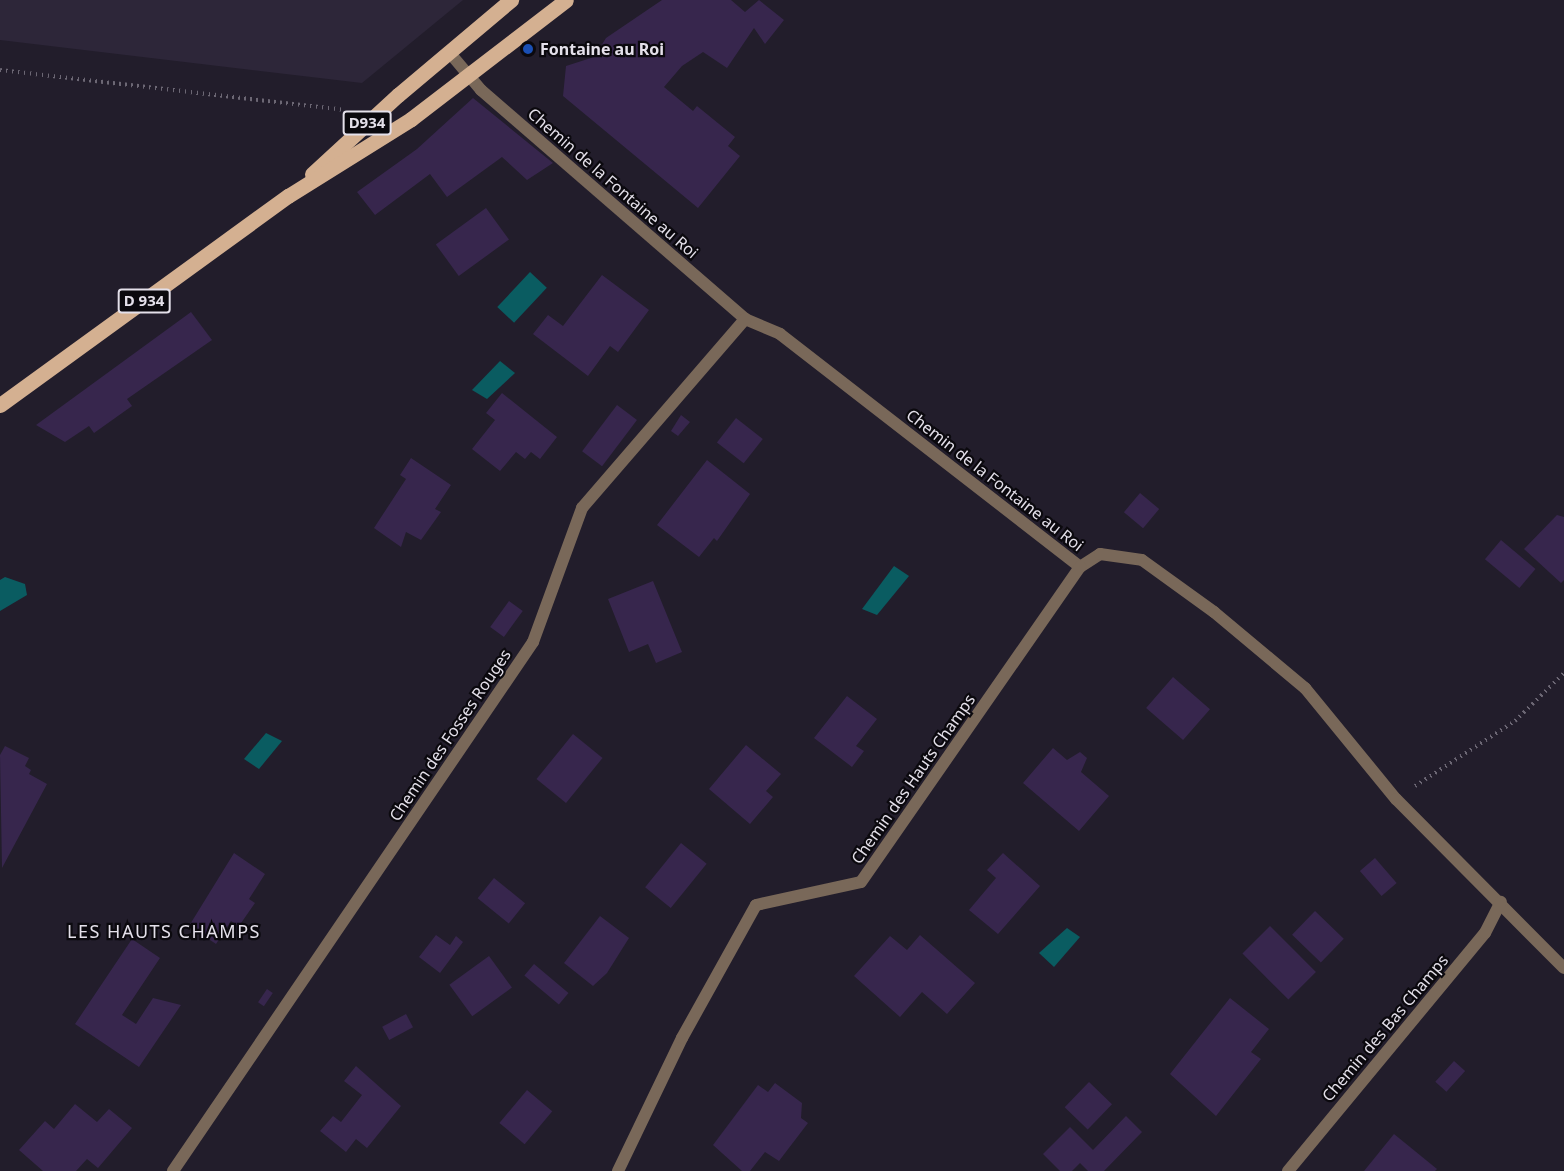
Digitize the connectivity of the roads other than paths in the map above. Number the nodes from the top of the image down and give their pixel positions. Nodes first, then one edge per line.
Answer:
1 (511, 0) edge
2 (566, 0) edge
3 (449, 52) junction
4 (467, 75) junction
5 (288, 196) junction
6 (745, 319) junction
7 (0, 405) edge
8 (1080, 567) junction
9 (1501, 902) junction
10 (1564, 968) edge
11 (173, 1171) edge
12 (618, 1171) edge
13 (1288, 1171) edge

1 - 3 main road, D934
2 - 4 main road, D 934
3 - 4 street, Chemin de la Fontaine au Roi
3 - 5 main road, D934
4 - 5 main road, D 934
4 - 6 street, Chemin de la Fontaine au Roi
5 - 7 main road, D 934
6 - 8 street, Chemin de la Fontaine au Roi
6 - 11 street, Chemin des Fosses Rouges
8 - 9 street, Chemin de la Fontaine au Roi
8 - 12 street, Chemin des Hauts Champs
9 - 10 street, Chemin de la Fontaine au Roi
9 - 13 street, Chemin des Bas Champs

